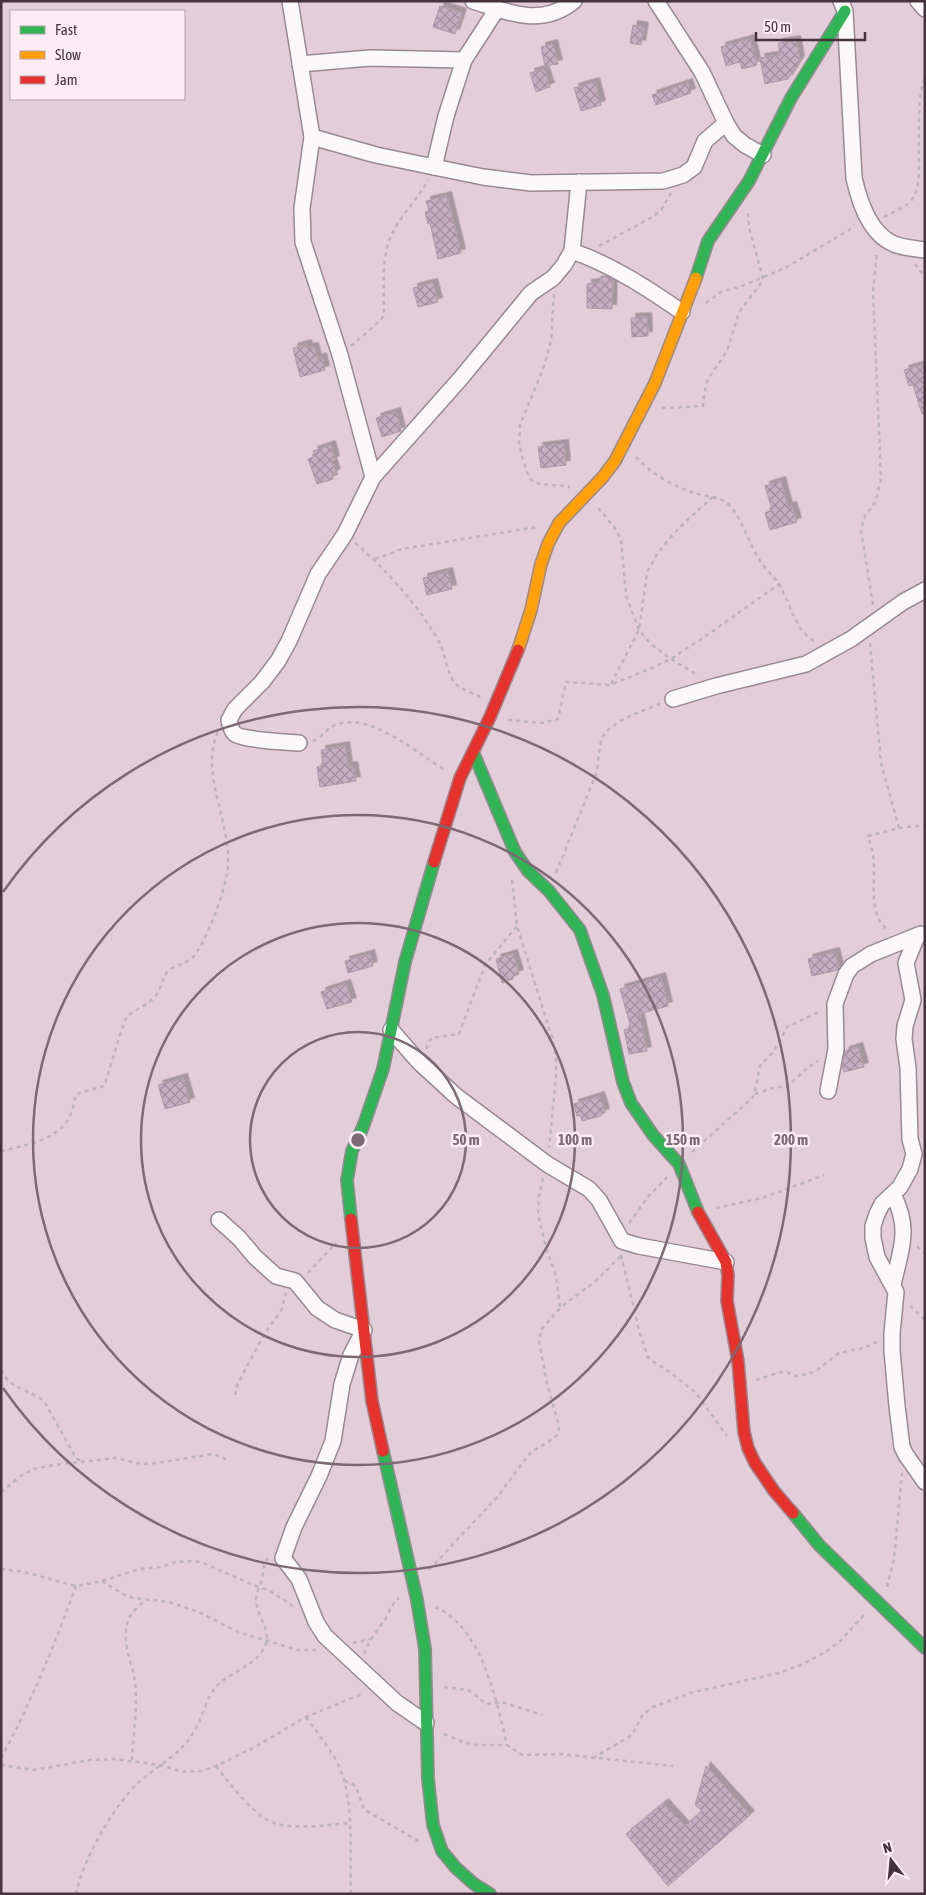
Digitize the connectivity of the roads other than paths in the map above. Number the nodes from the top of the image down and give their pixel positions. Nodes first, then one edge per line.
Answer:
1 (290, 1) edge
2 (472, 1) edge
3 (574, 1) edge
4 (656, 1) edge
5 (918, 1) edge
6 (843, 6) edge
7 (497, 9) junction
8 (925, 9) edge
9 (464, 60) junction
10 (300, 64) junction
11 (726, 123) junction
12 (312, 137) junction
13 (763, 155) junction
14 (434, 168) junction
15 (579, 182) junction
16 (925, 250) edge
17 (578, 253) junction
18 (682, 312) junction
19 (373, 477) junction
20 (925, 590) edge
21 (673, 699) road end
22 (299, 743) road end
23 (473, 752) junction
24 (915, 936) edge
25 (391, 1030) junction
26 (828, 1091) dead end
27 (893, 1194) junction
28 (219, 1220) dead end
29 (726, 1262) junction
30 (893, 1284) junction
31 (364, 1330) junction
32 (925, 1482) edge
33 (925, 1648) edge
34 (426, 1723) junction
35 (490, 1894) edge

1 - 10 street
2 - 7 street
3 - 7 street
4 - 11 street
5 - 8 street
6 - 13 street
6 - 16 street
7 - 9 street
9 - 10 street
9 - 14 street
10 - 12 street
11 - 13 street
11 - 15 street
12 - 14 street
12 - 19 street
13 - 18 street
14 - 15 street
15 - 17 street
17 - 18 street
17 - 19 street
18 - 23 street
19 - 22 street
20 - 21 street
23 - 25 street
23 - 29 street
24 - 26 street
24 - 27 street
25 - 29 street
25 - 31 street
27 - 30 street
27 - 30 street
28 - 31 street
29 - 33 street
30 - 32 street
31 - 34 street
31 - 34 street
34 - 35 street

